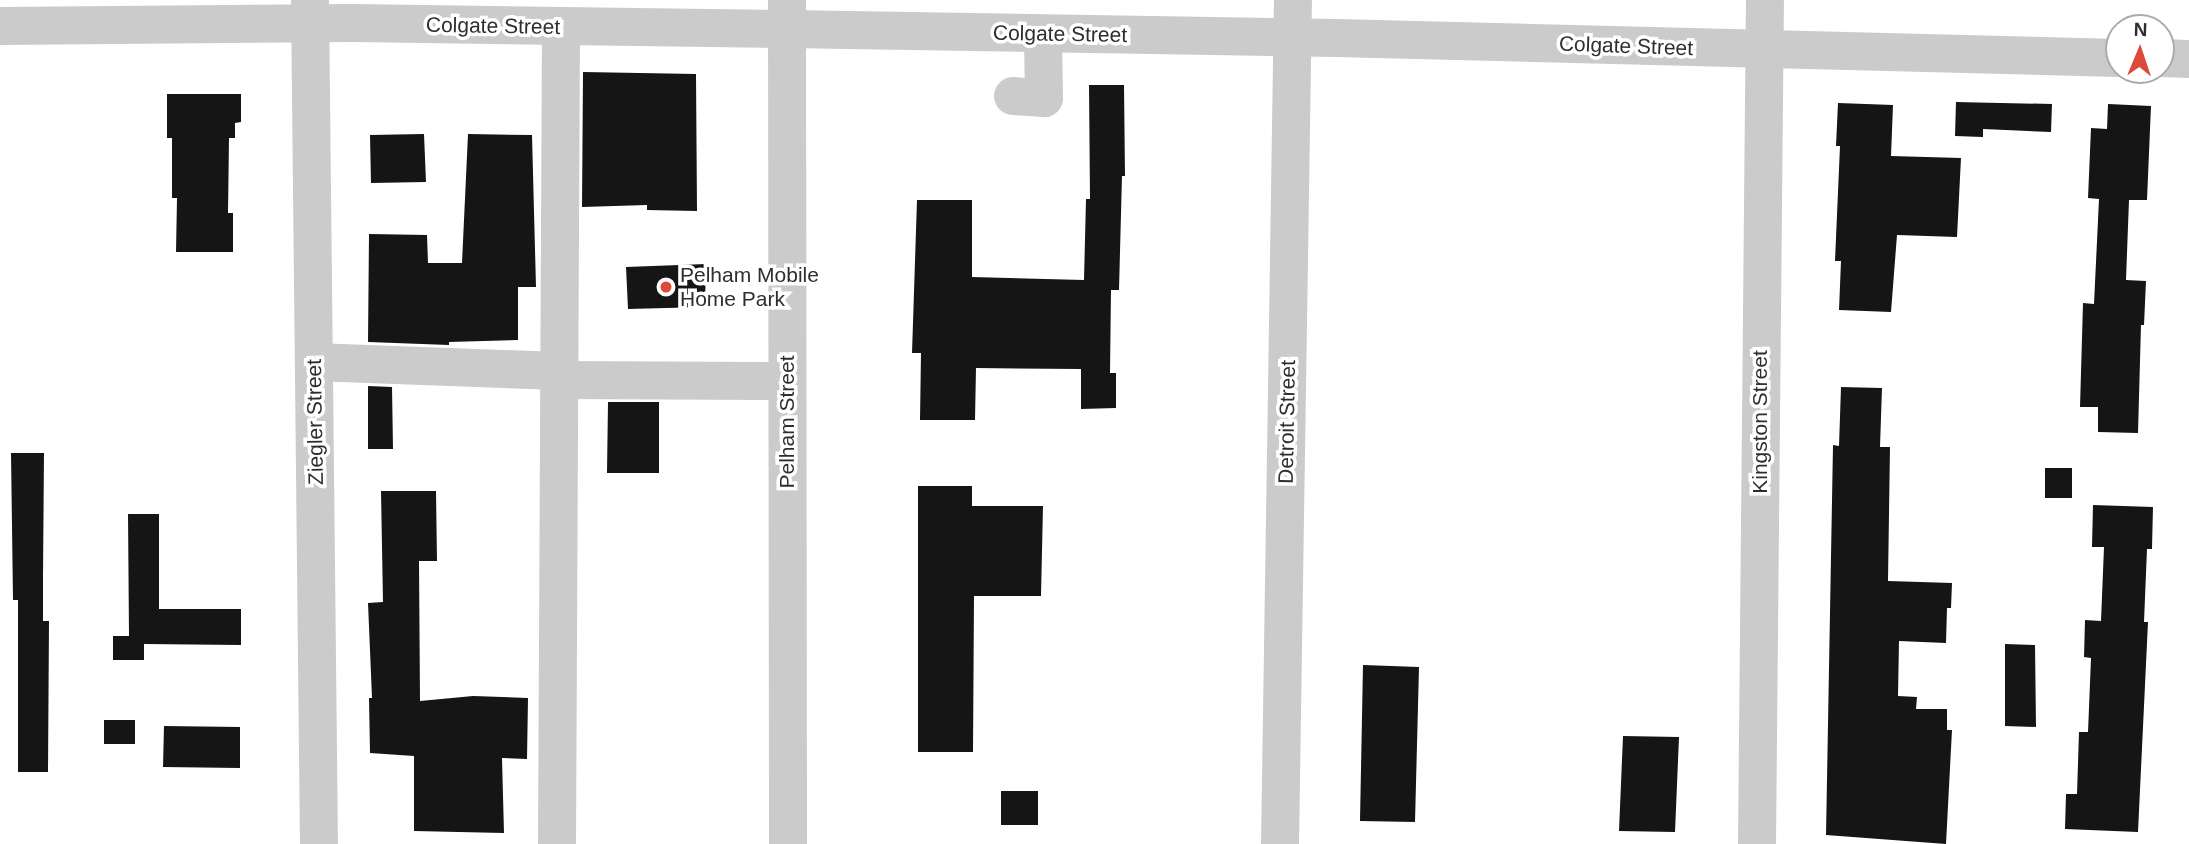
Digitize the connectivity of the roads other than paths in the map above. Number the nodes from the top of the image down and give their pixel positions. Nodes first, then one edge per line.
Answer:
1 (1293, 0) edge
2 (1765, 0) edge
3 (311, 13) edge
4 (787, 14) edge
5 (0, 26) edge
6 (561, 27) junction
7 (1043, 34) junction
8 (1292, 37) junction
9 (1763, 51) junction
10 (2105, 58) edge
11 (1013, 96) dead end
12 (314, 362) junction
13 (559, 375) junction
14 (787, 381) junction
15 (319, 844) edge
16 (557, 844) edge
17 (788, 844) edge
18 (1280, 844) edge
19 (1757, 844) edge

1 - 8 street, Detroit Street
2 - 9 street, Kingston Street
3 - 5 street, Colgate Street
3 - 6 street, Colgate Street
3 - 12 street, Ziegler Street
4 - 6 street, Colgate Street
4 - 7 street, Colgate Street
4 - 14 street, Pelham Street
6 - 13 street
7 - 8 street, Colgate Street
7 - 11 street
8 - 9 street, Colgate Street
8 - 18 street, Detroit Street
9 - 10 street, Colgate Street
9 - 19 street, Kingston Street
12 - 13 street
12 - 15 street, Ziegler Street
13 - 14 street
13 - 16 street
14 - 17 street, Pelham Street

